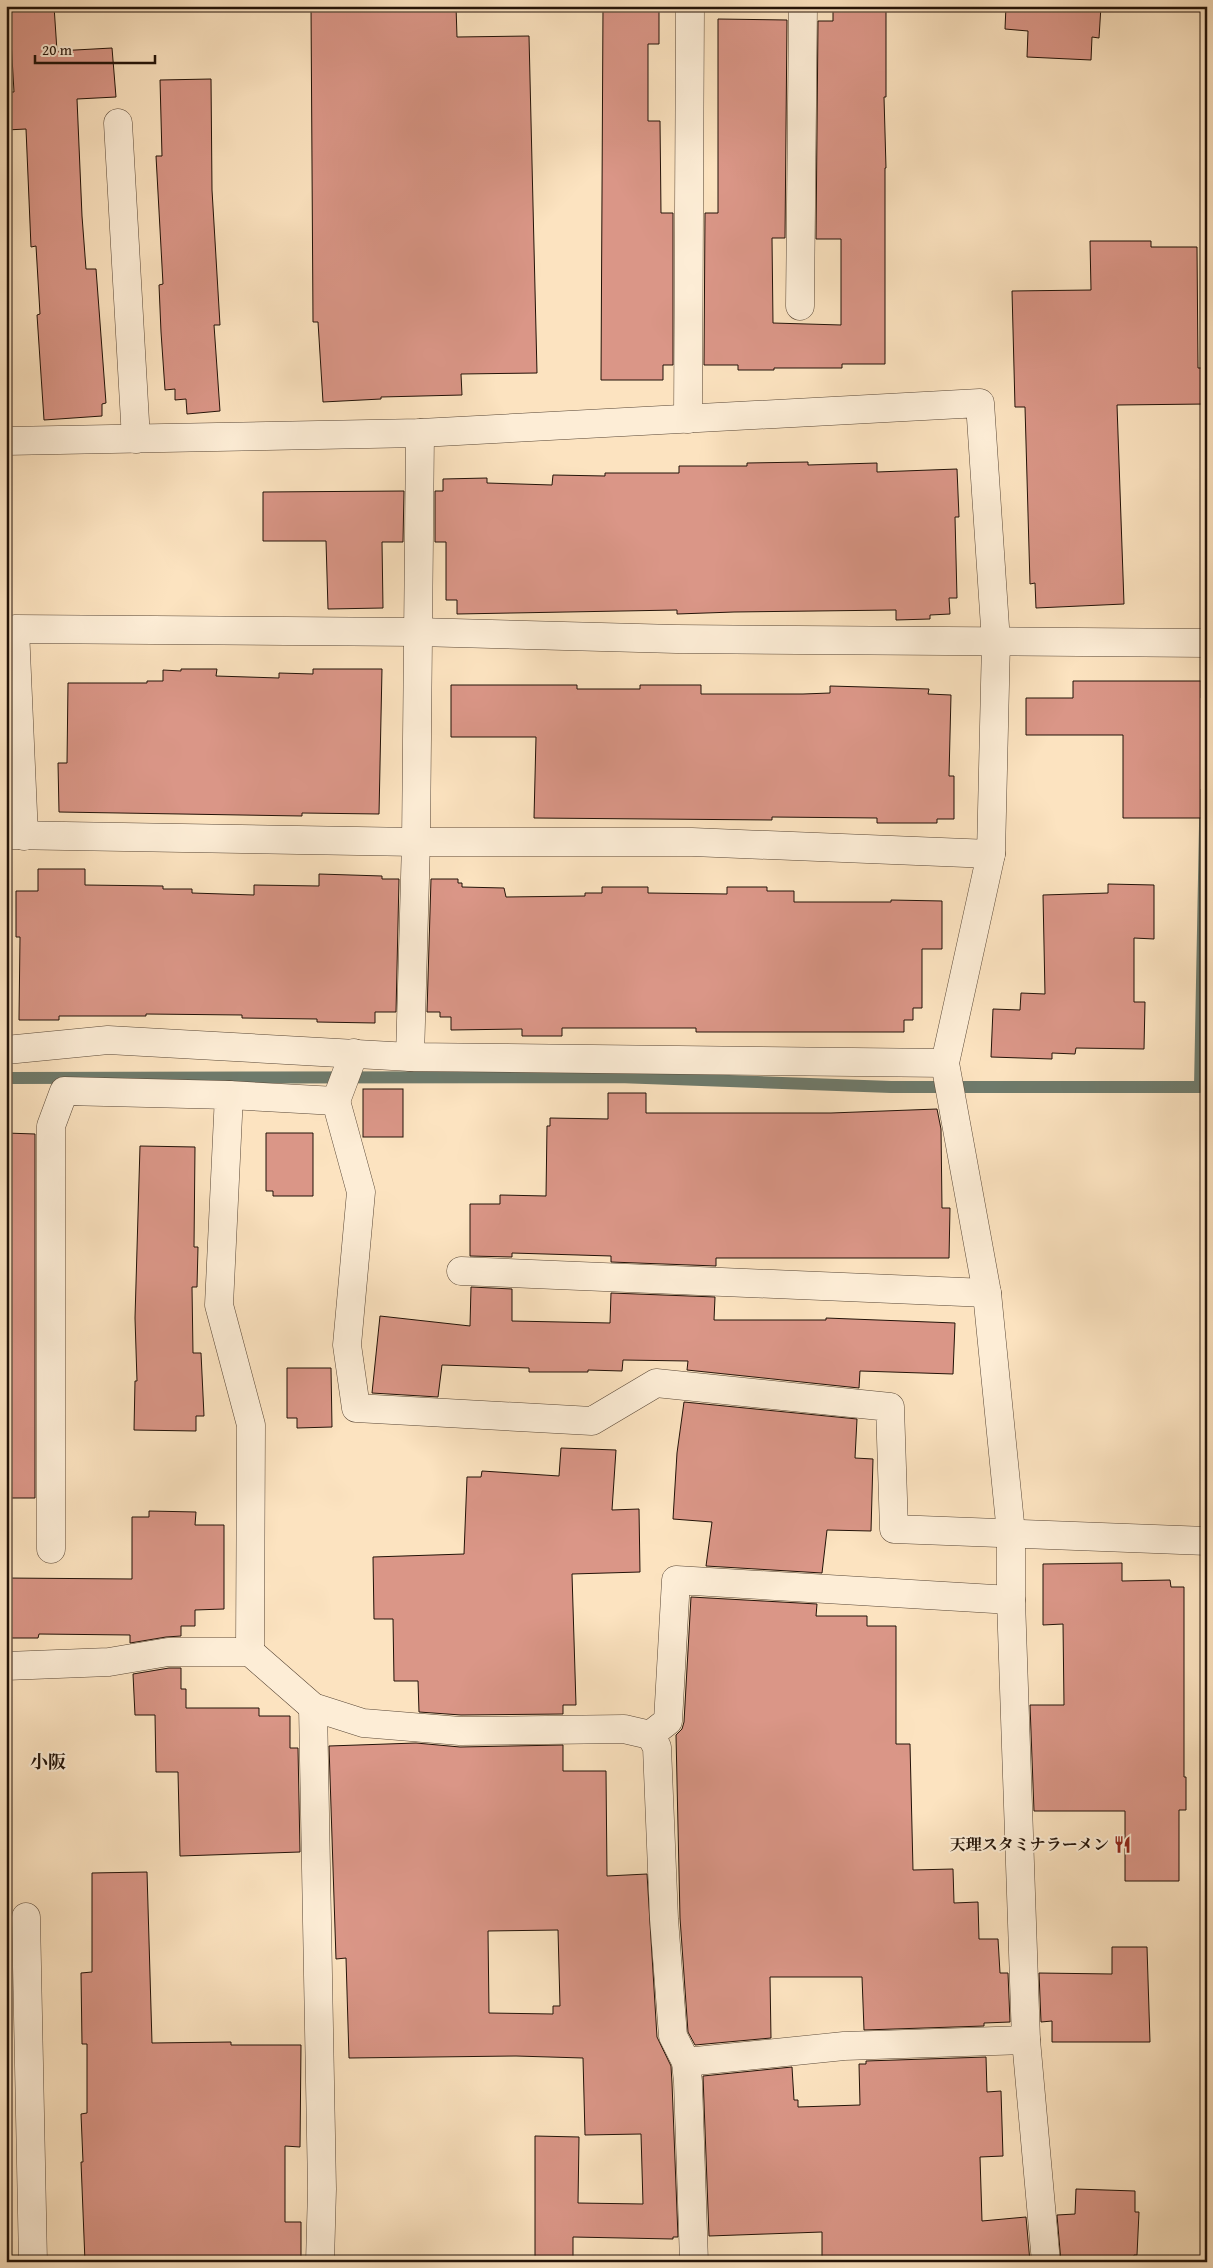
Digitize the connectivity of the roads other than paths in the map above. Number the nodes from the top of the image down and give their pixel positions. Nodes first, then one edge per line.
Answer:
1 (690, 6) edge
2 (803, 6) edge
3 (118, 123) dead end
4 (800, 306) dead end
5 (688, 419) junction
6 (420, 433) junction
7 (136, 440) junction
8 (6, 442) edge
9 (417, 632) junction
10 (996, 642) junction
11 (1207, 643) edge
12 (15, 836) edge
13 (416, 842) junction
14 (991, 854) junction
15 (6, 1050) edge
16 (354, 1053) junction
17 (410, 1057) junction
18 (945, 1064) junction
19 (229, 1095) junction
20 (336, 1101) junction
21 (461, 1271) dead end
22 (987, 1293) junction
23 (1011, 1533) junction
24 (1207, 1541) edge
25 (50, 1549) dead end
26 (1011, 1600) junction
27 (250, 1652) junction
28 (6, 1666) edge
29 (313, 1707) junction
30 (650, 1735) junction
31 (26, 1917) dead end
32 (1026, 2040) junction
33 (686, 2062) junction
34 (33, 2262) edge
35 (320, 2262) edge
36 (694, 2262) edge
37 (1046, 2262) edge

1 - 5 street
2 - 4 street
3 - 7 street
5 - 6 street
5 - 10 street
6 - 7 street
6 - 9 street
7 - 8 street
9 - 10 street
9 - 12 street
9 - 13 street
10 - 11 street
10 - 14 street
12 - 13 street
13 - 14 street
13 - 17 street
14 - 18 street
15 - 16 street
16 - 17 street
16 - 20 street
17 - 18 street
18 - 22 street
19 - 20 street
19 - 25 street
19 - 27 street
20 - 23 street
21 - 22 street
22 - 23 street
23 - 24 street
23 - 26 street
26 - 30 street
26 - 32 street
27 - 28 street
27 - 29 street
29 - 30 street
29 - 35 street
30 - 33 street
31 - 34 street
32 - 33 street
32 - 37 street
33 - 36 street

